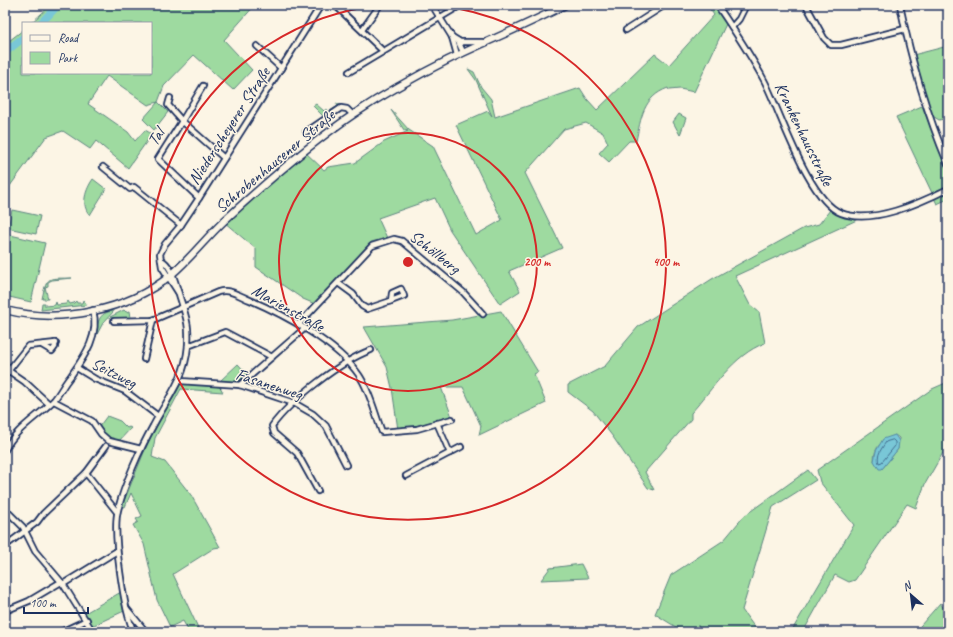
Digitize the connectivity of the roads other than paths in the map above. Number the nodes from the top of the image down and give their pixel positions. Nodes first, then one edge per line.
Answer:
1 (321, 5) edge
2 (335, 5) edge
3 (380, 5) edge
4 (432, 5) edge
5 (461, 5) edge
6 (565, 5) edge
7 (665, 5) edge
8 (718, 5) edge
9 (746, 5) edge
10 (806, 5) edge
11 (900, 5) edge
12 (440, 18) junction
13 (732, 27) junction
14 (905, 29) junction
15 (362, 30) junction
16 (626, 30) dead end
17 (452, 37) junction
18 (458, 41) junction
19 (485, 42) junction
20 (258, 46) dead end
21 (383, 51) junction
22 (460, 54) junction
23 (281, 68) junction
24 (349, 72) dead end
25 (203, 86) dead end
26 (170, 98) dead end
27 (353, 115) junction
28 (182, 121) junction
29 (306, 132) dead end
30 (224, 158) junction
31 (948, 164) edge
32 (103, 167) dead end
33 (948, 189) edge
34 (199, 198) junction
35 (181, 225) junction
36 (170, 276) junction
37 (338, 283) junction
38 (391, 301) dead end
39 (184, 308) junction
40 (5, 310) edge
41 (93, 310) junction
42 (483, 314) dead end
43 (153, 320) junction
44 (114, 321) dead end
45 (299, 324) junction
46 (305, 328) junction
47 (42, 345) junction
48 (188, 346) junction
49 (371, 350) dead end
50 (272, 358) junction
51 (144, 359) dead end
52 (347, 362) junction
53 (77, 368) junction
54 (6, 371) edge
55 (180, 381) junction
56 (240, 385) junction
57 (51, 402) junction
58 (294, 403) junction
59 (158, 416) junction
60 (452, 418) dead end
61 (437, 423) junction
62 (106, 446) dead end
63 (461, 447) dead end
64 (142, 449) junction
65 (5, 450) edge
66 (450, 453) junction
67 (346, 464) dead end
68 (86, 473) junction
69 (406, 476) dead end
70 (318, 491) dead end
71 (5, 509) edge
72 (117, 512) junction
73 (25, 530) junction
74 (5, 546) edge
75 (117, 551) junction
76 (62, 583) junction
77 (127, 608) junction
78 (5, 611) edge
79 (87, 620) junction
80 (61, 632) edge
81 (93, 632) edge
82 (134, 632) edge
83 (146, 632) edge

1 - 23 street, Niederscheyerer Straße
2 - 15 street
3 - 15 street
4 - 12 street
5 - 12 street
6 - 19 main road, Schrobenhausener Straße
7 - 16 street
8 - 13 street, Krankenhausstraße
9 - 13 street
10 - 14 street
11 - 14 street
12 - 17 street
12 - 21 street
13 - 33 street, Krankenhausstraße
14 - 31 street
15 - 21 street
17 - 18 street
17 - 22 street
18 - 19 street
18 - 22 street
19 - 22 main road, Schrobenhausener Straße
20 - 23 street
21 - 24 street
22 - 27 main road, Schrobenhausener Straße
23 - 30 street, Niederscheyerer Straße
25 - 28 street, Tal
26 - 28 street, Tal
27 - 29 street
27 - 36 main road, Schrobenhausener Straße
28 - 30 street
28 - 34 street, Tal
30 - 34 street, Niederscheyerer Straße
32 - 35 street
34 - 35 street, Niederscheyerer Straße
35 - 36 street, Niederscheyerer Straße
36 - 39 street, Niederscheyerer Straße
36 - 41 main road, Schrobenhausener Straße
37 - 38 street
37 - 42 street, Schöllberg
37 - 45 street, Schöllberg
39 - 43 street, Marienstraße
39 - 45 street, Marienstraße
39 - 48 street, Niederscheyerer Straße
40 - 41 main road, Schrobenhausener Straße
41 - 53 street
43 - 44 street, Marienstraße
43 - 51 street
45 - 46 street, Marienstraße
46 - 50 street
46 - 52 street, Marienstraße
47 - 47 street
47 - 54 street
48 - 50 street
48 - 55 street, Niederscheyerer Straße
49 - 52 street
50 - 56 street
52 - 58 street
52 - 61 street, Marienstraße
53 - 57 street
53 - 59 street, Seitzweg
54 - 57 street
55 - 56 street, Fasanenweg
55 - 59 street, Niederscheyerer Straße
56 - 58 street, Fasanenweg
57 - 64 street
57 - 65 street
58 - 67 street, Fasanenweg
58 - 70 street
59 - 64 street, Niederscheyerer Straße
60 - 61 street
61 - 66 street
62 - 68 street
63 - 66 street
64 - 72 street, Niederscheyerer Straße
66 - 69 street
68 - 72 street
68 - 73 street
71 - 73 street
72 - 75 street
73 - 74 street
73 - 76 street
75 - 76 street
75 - 77 street
76 - 78 street
76 - 79 street
77 - 82 street
77 - 83 street
79 - 80 street
79 - 81 street

